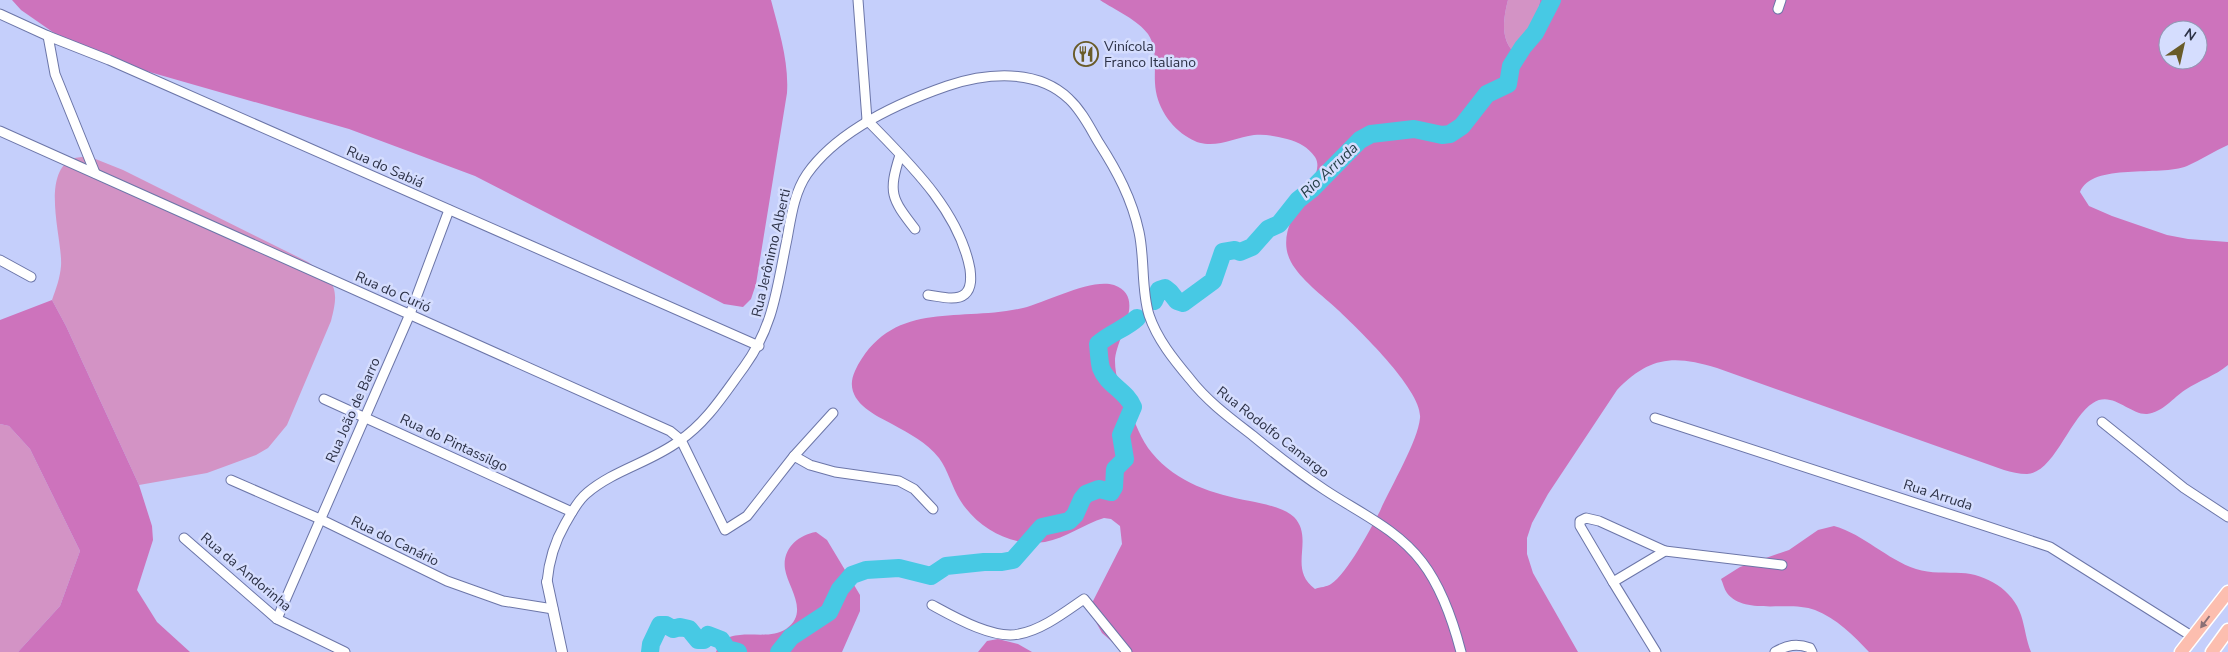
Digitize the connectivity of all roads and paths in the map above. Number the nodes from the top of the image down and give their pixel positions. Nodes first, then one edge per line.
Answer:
1 (858, 0) edge
2 (1781, 0) edge
3 (1778, 9) dead end
4 (0, 14) edge
5 (48, 36) junction
6 (867, 120) junction
7 (0, 132) edge
8 (900, 155) junction
9 (95, 174) junction
10 (449, 210) junction
11 (915, 229) dead end
12 (0, 260) edge
13 (31, 277) dead end
14 (928, 295) dead end
15 (410, 314) junction
16 (759, 346) junction
17 (324, 399) dead end
18 (832, 413) dead end
19 (364, 417) junction
20 (1655, 418) dead end
21 (2102, 422) dead end
22 (681, 440) junction
23 (794, 456) junction
24 (231, 480) dead end
25 (933, 509) dead end
26 (572, 512) junction
27 (2228, 516) edge
28 (320, 520) junction
29 (184, 538) dead end
30 (1665, 550) junction
31 (1782, 565) dead end
32 (547, 582) joint
33 (1613, 582) junction
34 (2228, 592) edge
35 (932, 605) dead end
36 (552, 609) junction
37 (277, 619) junction
38 (2228, 630) edge
39 (2193, 638) junction
40 (346, 652) edge
41 (562, 652) edge
42 (1127, 652) edge
43 (1461, 652) edge
44 (1656, 652) edge
45 (1775, 652) edge
46 (1812, 652) edge
47 (2181, 652) edge
48 (2212, 652) edge

1 - 6 street
2 - 3 street
4 - 5 street, Rua do Sabiá
5 - 9 street
5 - 10 street, Rua do Sabiá
6 - 8 street
6 - 16 street, Rua Jerônimo Alberti
6 - 43 street, Rua Rodolfo Camargo
7 - 9 street, Rua do Curió
8 - 11 street
8 - 14 street
9 - 15 street, Rua do Curió
10 - 15 street, Rua João de Barro
10 - 16 street, Rua do Sabiá
12 - 13 street
15 - 19 street, Rua João de Barro
15 - 22 street, Rua do Curió
16 - 22 street, Rua Jerônimo Alberti
17 - 19 street, Rua do Pintassilgo
18 - 23 street
19 - 26 street, Rua do Pintassilgo
19 - 28 street, Rua João de Barro
20 - 39 street, Rua Arruda
21 - 27 street
22 - 23 street
22 - 26 street, Rua Jerônimo Alberti
23 - 25 street
24 - 28 street, Rua do Canário
26 - 32 street, Rua Jerônimo Alberti
28 - 36 street, Rua do Canário
28 - 37 street, Rua João de Barro
29 - 37 street, Rua da Andorinha
30 - 31 street
30 - 33 street
30 - 33 street
32 - 36 street, Rua Jerônimo Alberti
33 - 44 street
34 -> 39 main road
35 - 42 street
36 - 41 street, Rua Jerônimo Alberti
37 - 40 street, Rua da Andorinha
38 - 48 main road
39 - 47 main road
45 - 46 street

